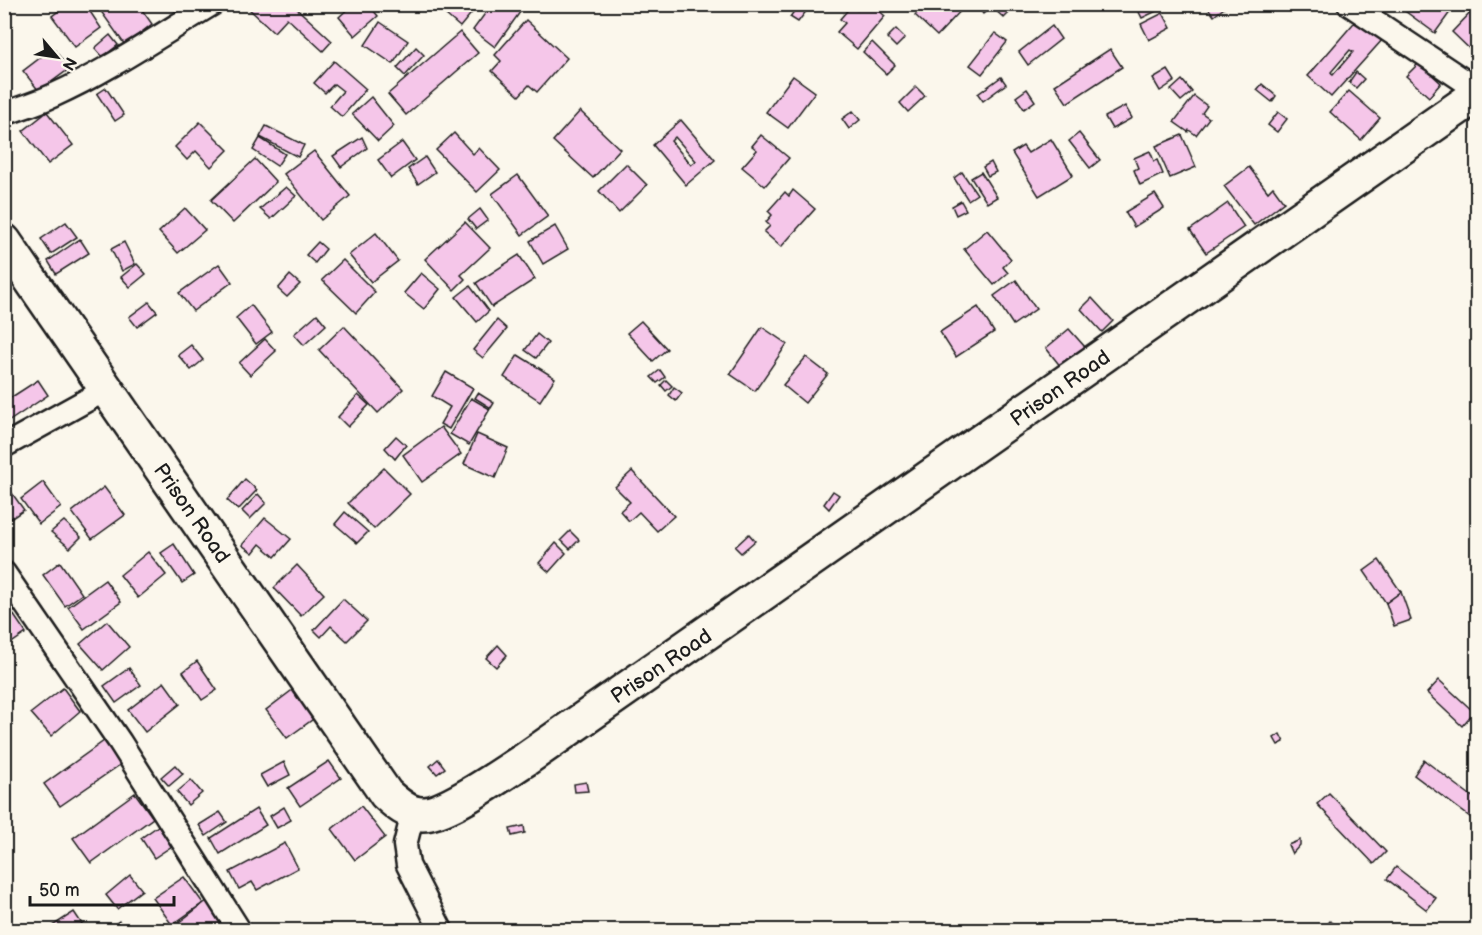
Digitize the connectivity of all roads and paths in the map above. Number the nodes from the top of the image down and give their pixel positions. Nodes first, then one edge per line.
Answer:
1 (212, 4) edge
2 (1350, 4) edge
3 (1478, 92) edge
4 (4, 114) edge
5 (4, 241) edge
6 (107, 389) junction
7 (4, 446) edge
8 (4, 573) edge
9 (413, 813) junction
10 (239, 930) edge
11 (440, 930) edge

1 - 4 street
2 - 3 street
3 - 9 street, Prison Road
5 - 6 street, Prison Road
6 - 7 street
6 - 9 street, Prison Road
8 - 10 street
9 - 11 street

